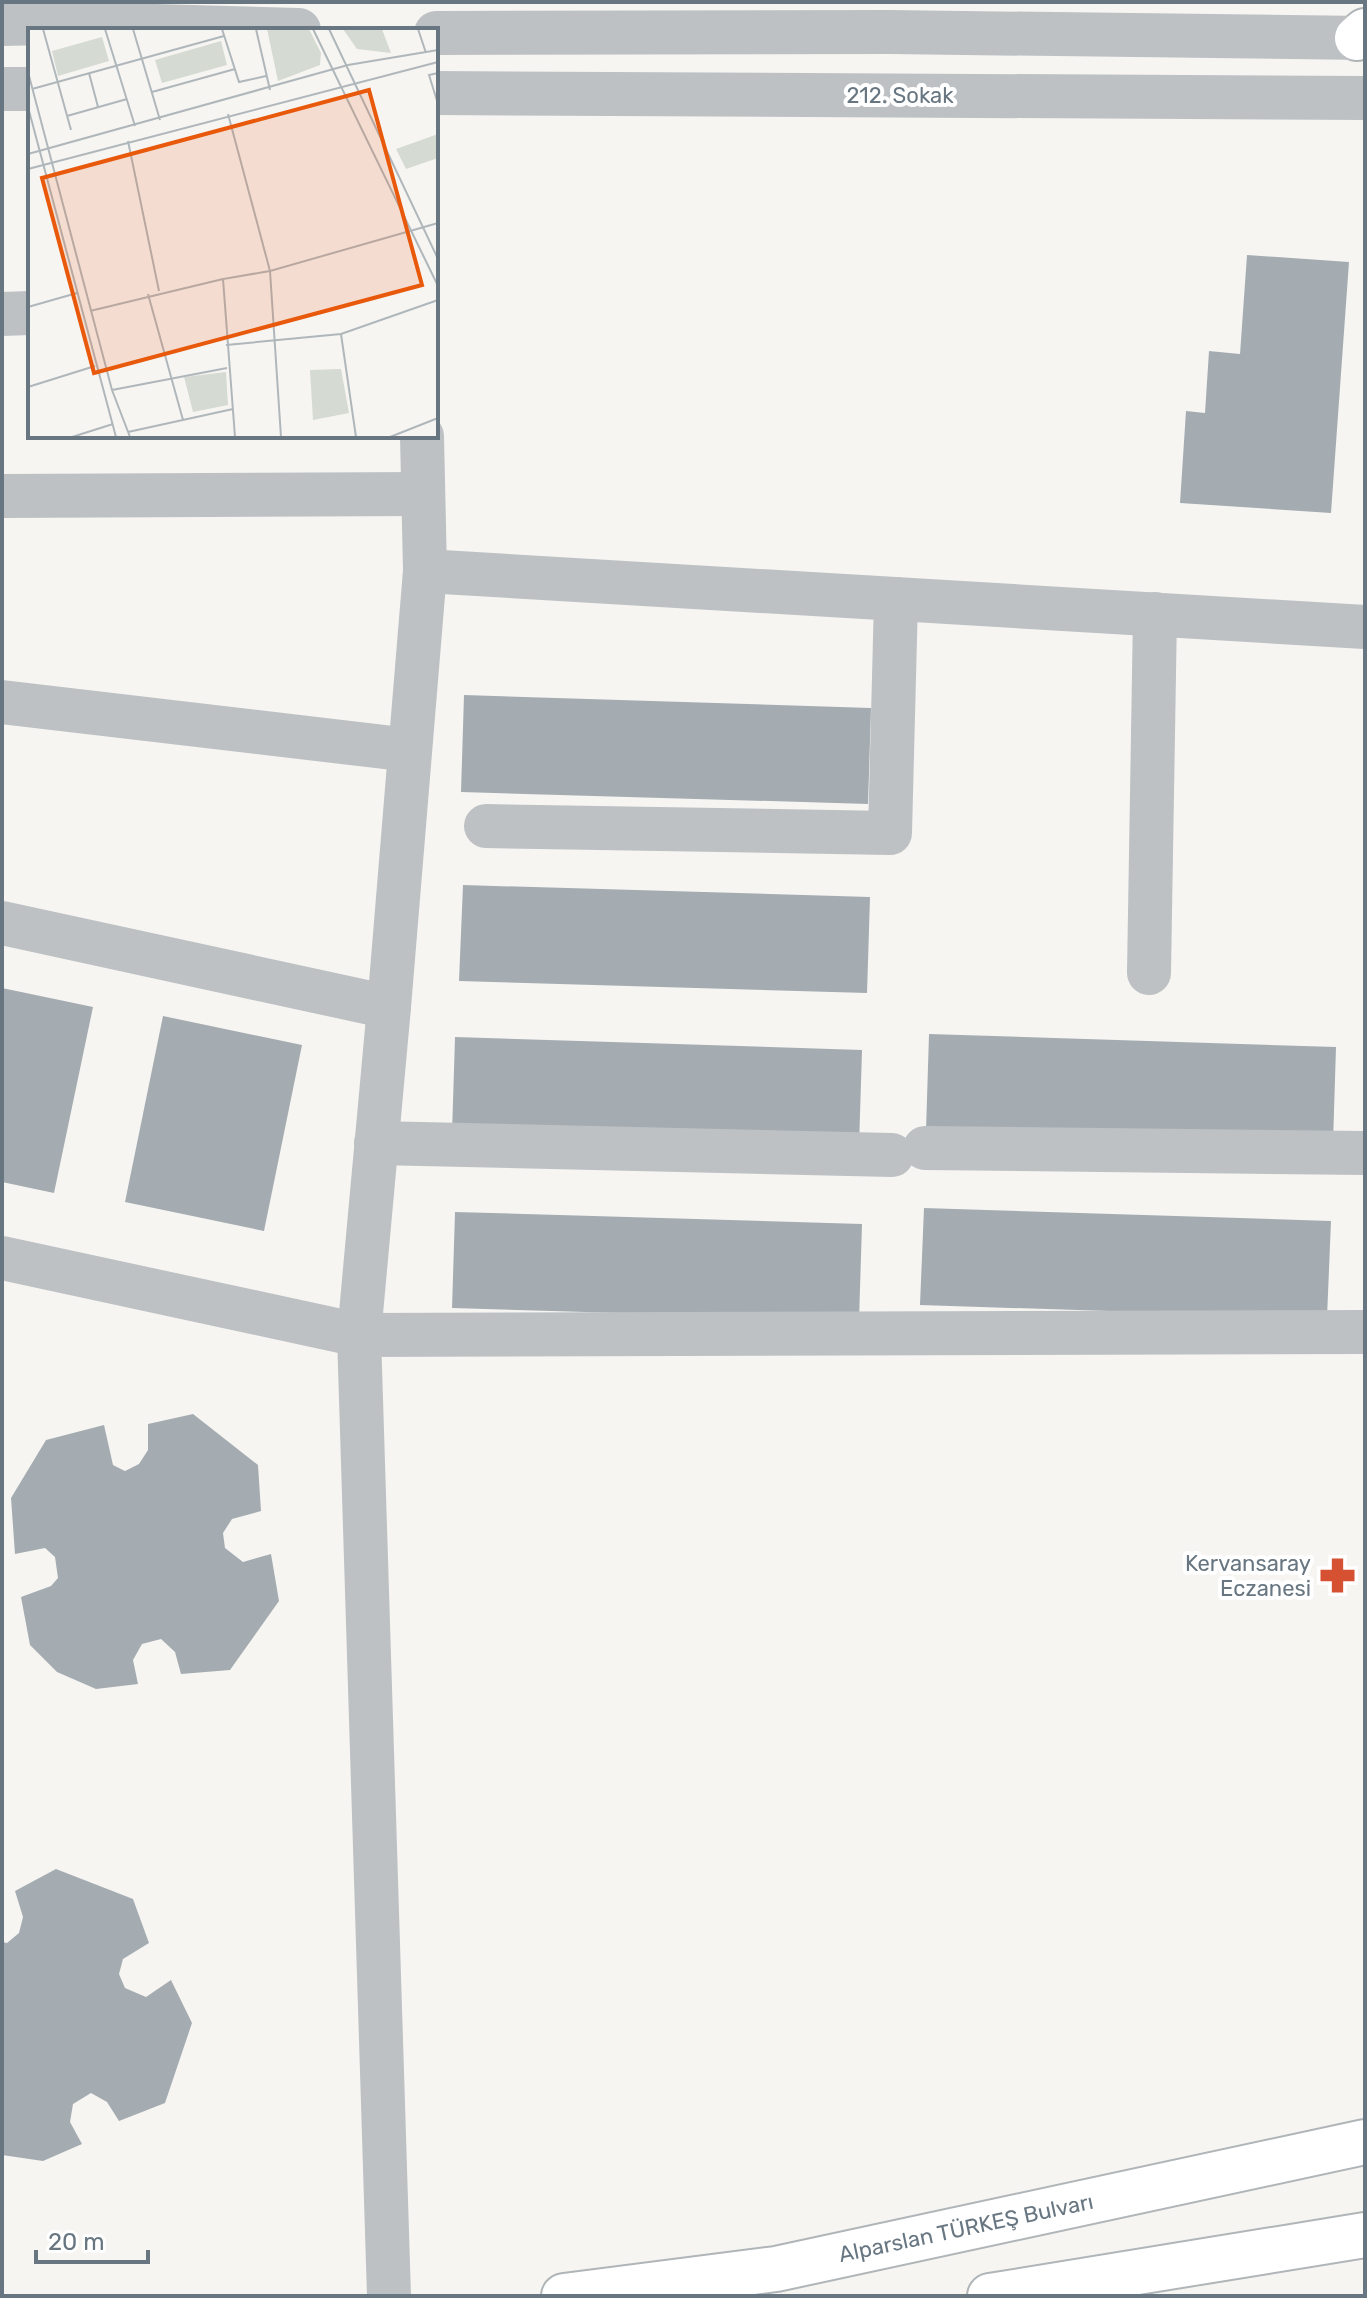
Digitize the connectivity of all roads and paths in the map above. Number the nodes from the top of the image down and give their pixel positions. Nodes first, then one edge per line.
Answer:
1 (46, 13) edge
2 (552, 17) edge
3 (2, 24) edge
4 (269, 28) edge
5 (438, 33) edge
6 (1362, 36) edge
7 (2, 89) edge
8 (28, 89) edge
9 (438, 93) edge
10 (1365, 98) edge
11 (28, 313) edge
12 (2, 314) edge
13 (422, 438) edge
14 (423, 494) junction
15 (2, 496) edge
16 (425, 571) junction
17 (896, 599) junction
18 (1155, 614) junction
19 (1365, 627) edge
20 (2, 702) edge
21 (410, 750) junction
22 (486, 826) dead end
23 (2, 923) edge
24 (1149, 973) dead end
25 (389, 1007) junction
26 (376, 1143) junction
27 (1365, 1153) edge
28 (2, 1258) edge
29 (1365, 1332) edge
30 (359, 1335) junction
31 (1365, 2142) edge
32 (1365, 2235) edge
33 (389, 2296) edge
34 (564, 2296) edge
35 (990, 2296) edge

1 - 3 street
1 - 4 street
2 - 5 street
2 - 6 street
7 - 8 street
9 - 10 street, 212. Sokak
11 - 12 street
13 - 14 street
14 - 15 street
14 - 16 street
16 - 17 street
16 - 21 street
17 - 18 street
17 - 22 street
18 - 19 street
18 - 24 street
20 - 21 street
21 - 25 street
23 - 25 street
25 - 26 street
26 - 27 street
26 - 30 street
28 - 30 street
29 - 30 street
30 - 33 street
31 - 34 main road, Alparslan TÜRKEŞ Bulvarı
32 - 35 main road

